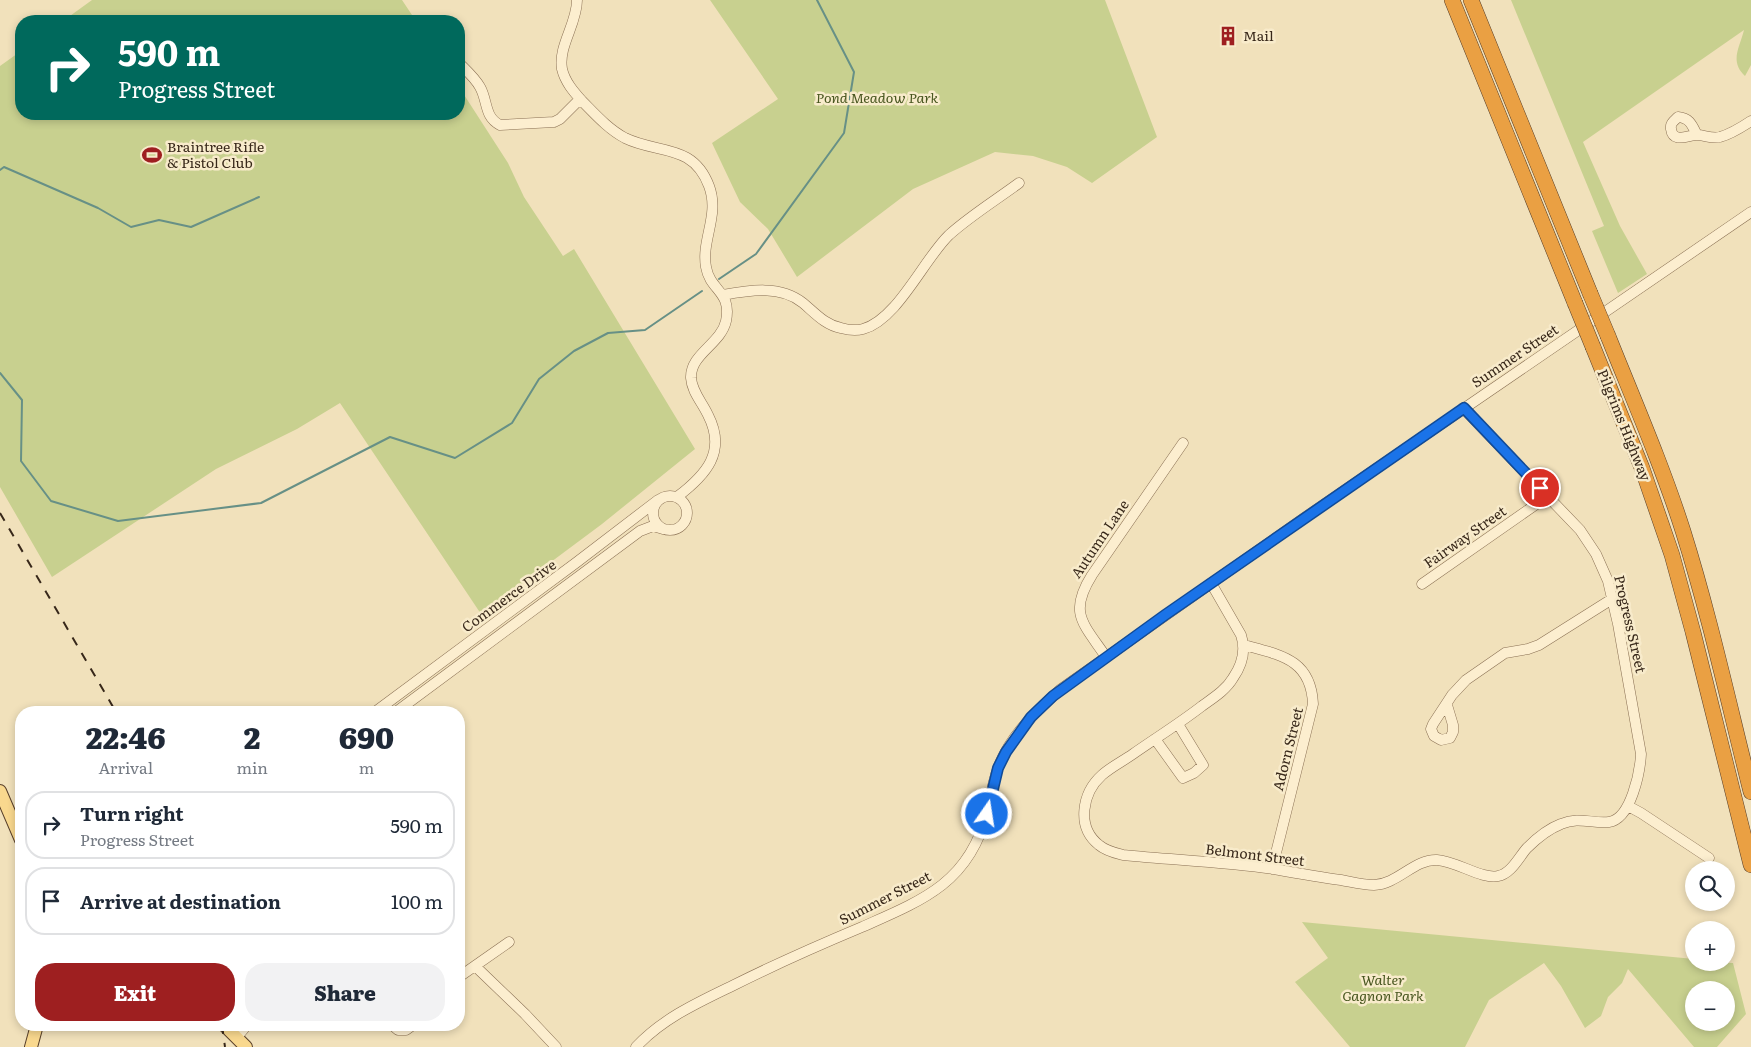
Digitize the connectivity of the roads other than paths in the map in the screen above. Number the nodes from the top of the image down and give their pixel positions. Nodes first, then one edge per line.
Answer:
1 (577, 0) edge
2 (1452, 0) edge
3 (1471, 0) edge
4 (465, 69) edge
5 (580, 99) junction
6 (1750, 126) edge
7 (1697, 135) dead end
8 (1019, 184) dead end
9 (1751, 212) edge
10 (724, 295) junction
11 (1464, 408) junction
12 (1183, 442) dead end
13 (1548, 496) junction
14 (677, 497) junction
15 (658, 500) junction
16 (663, 529) junction
17 (1211, 583) junction
18 (1422, 584) dead end
19 (1612, 599) junction
20 (1244, 645) junction
21 (1106, 657) junction
22 (1447, 705) dead end
23 (383, 706) edge
24 (404, 706) edge
25 (1178, 724) junction
26 (1155, 739) junction
27 (0, 791) edge
28 (1751, 792) edge
29 (1628, 806) junction
30 (15, 825) edge
31 (1709, 858) dead end
32 (1751, 865) edge
33 (1272, 869) junction
34 (509, 942) dead end
35 (475, 966) junction
36 (465, 973) edge
37 (35, 1031) edge
38 (237, 1031) edge
39 (31, 1047) edge
40 (246, 1047) edge
41 (556, 1047) edge
42 (636, 1047) edge

1 - 5 street
2 - 32 highway, Pilgrims Highway, bridge
3 - 28 highway, Pilgrims Highway, bridge
4 - 5 street
5 - 10 street
6 - 7 street
8 - 10 street
9 - 11 street, Summer Street
10 - 14 street
11 - 13 street, Progress Street
11 - 17 street, Summer Street
12 - 21 street, Autumn Lane
13 - 18 street, Fairway Street
13 - 19 street, Progress Street
14 - 15 street
14 - 16 street
15 - 16 street
15 - 23 street, Commerce Drive
16 - 24 street, Commerce Drive
17 - 20 street
17 - 21 street, Summer Street
19 - 22 street
19 - 29 street, Progress Street
20 - 25 street, Belmont Street
20 - 33 street, Adorn Street
21 - 42 street, Summer Street
25 - 26 street, Belmont Street
25 - 26 street
26 - 33 street, Belmont Street
27 - 30 main road
29 - 31 street
29 - 33 street, Belmont Street
34 - 35 street
35 - 36 street
35 - 41 street
37 - 39 main road
38 - 40 main road

